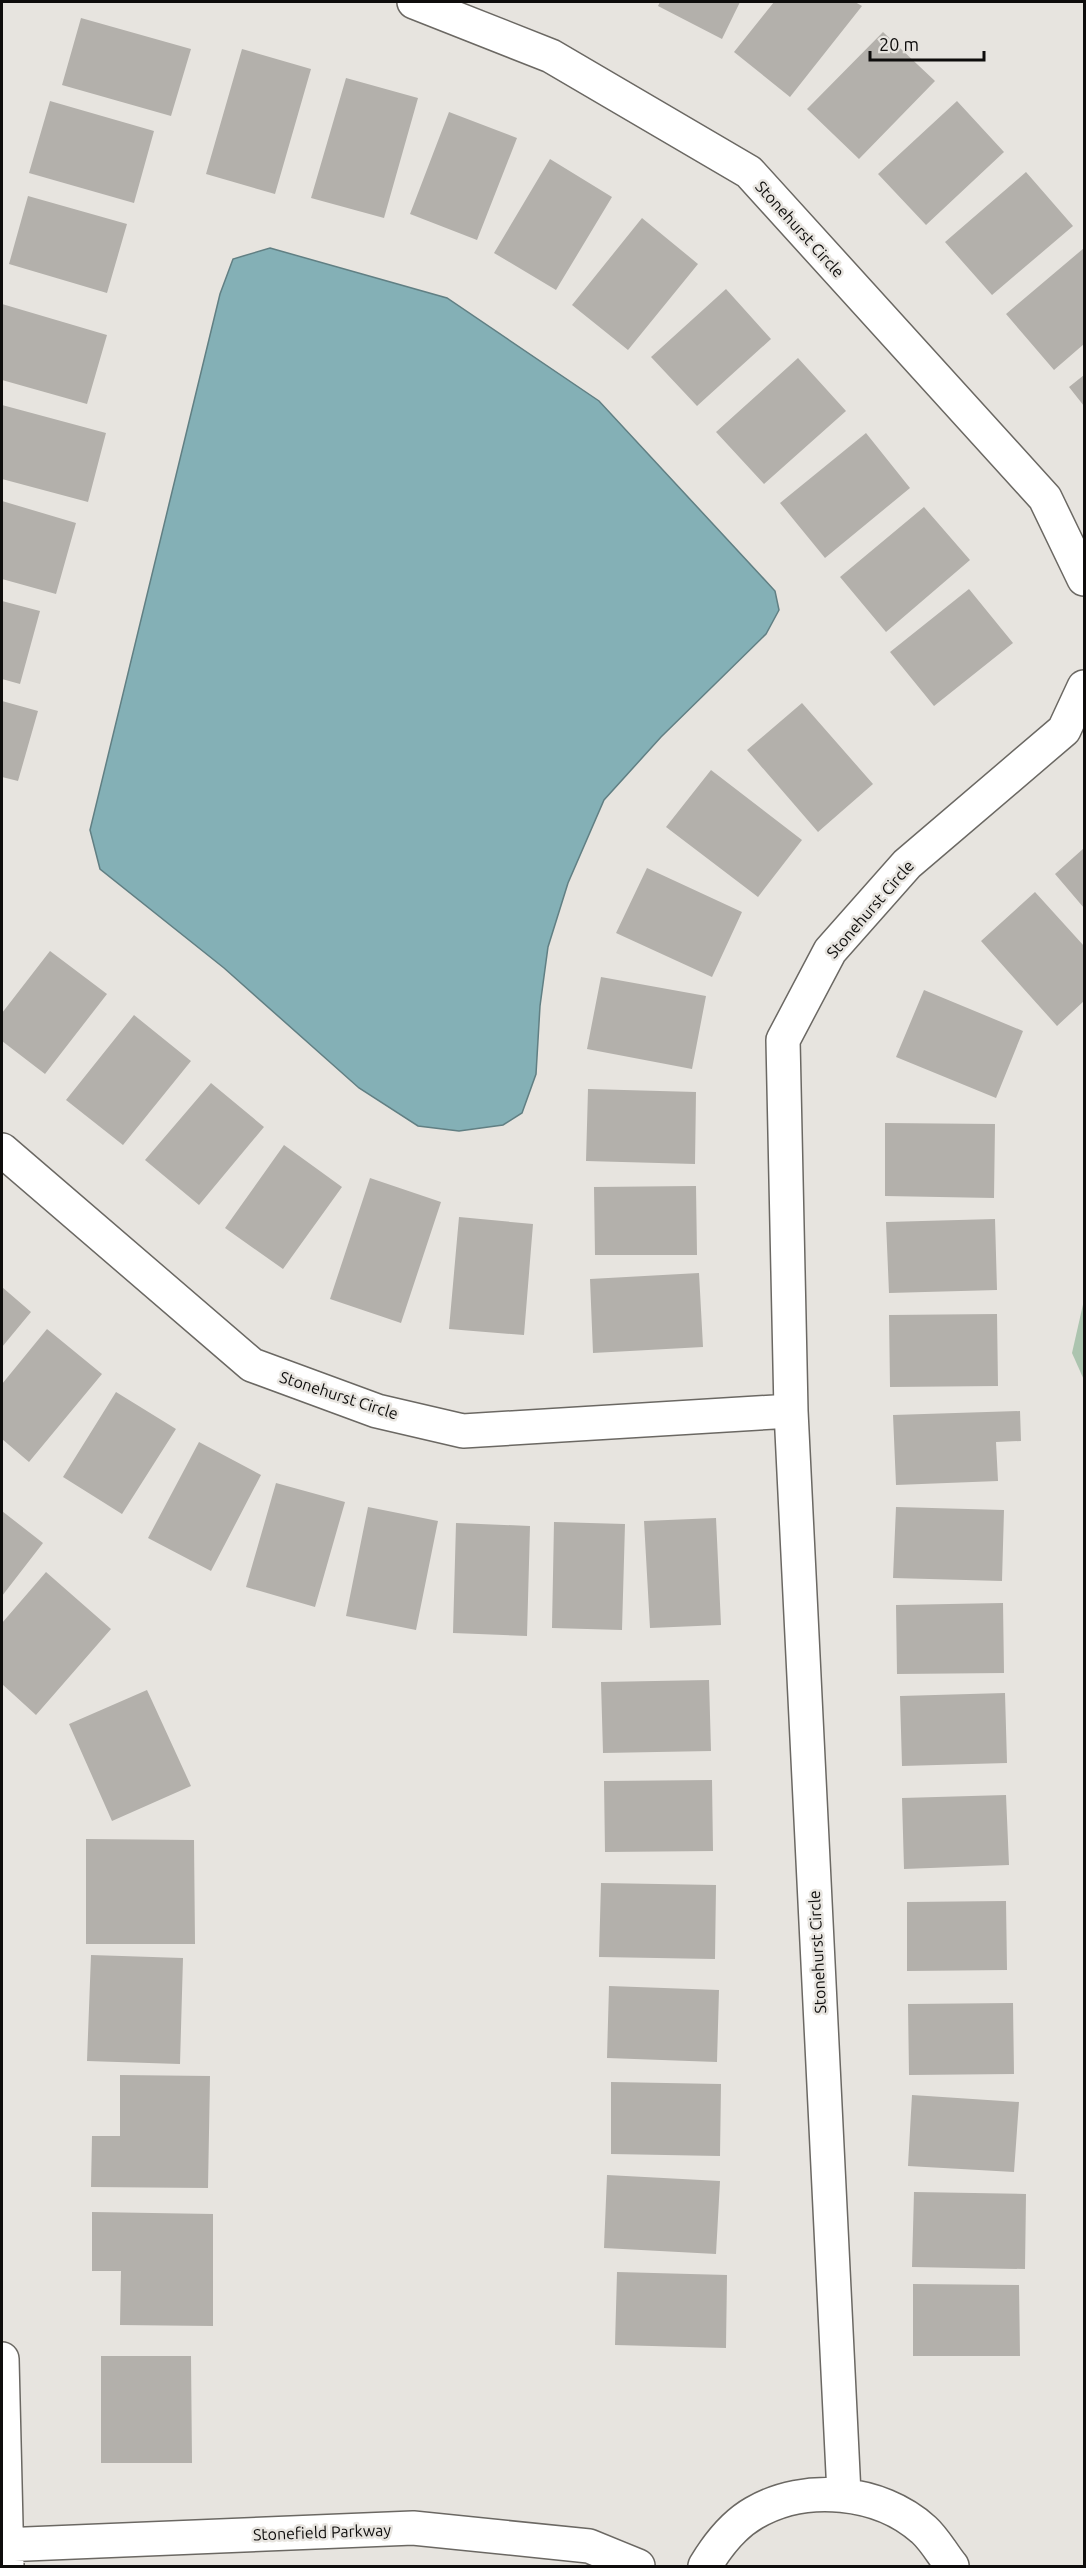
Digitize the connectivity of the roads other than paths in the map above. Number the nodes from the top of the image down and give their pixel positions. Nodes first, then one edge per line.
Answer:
1 (414, 2) edge
2 (1084, 579) edge
3 (1084, 687) edge
4 (2, 1150) edge
5 (791, 1411) junction
6 (2, 2359) edge
7 (844, 2494) junction
8 (5, 2552) edge
9 (638, 2566) edge
10 (705, 2566) edge
11 (952, 2566) edge

1 - 2 street, Stonehurst Circle
3 - 5 street, Stonehurst Circle
4 - 5 street, Stonehurst Circle
5 - 7 street, Stonehurst Circle
6 - 8 street
7 - 10 street
7 - 11 street
8 - 9 street, Stonefield Parkway

